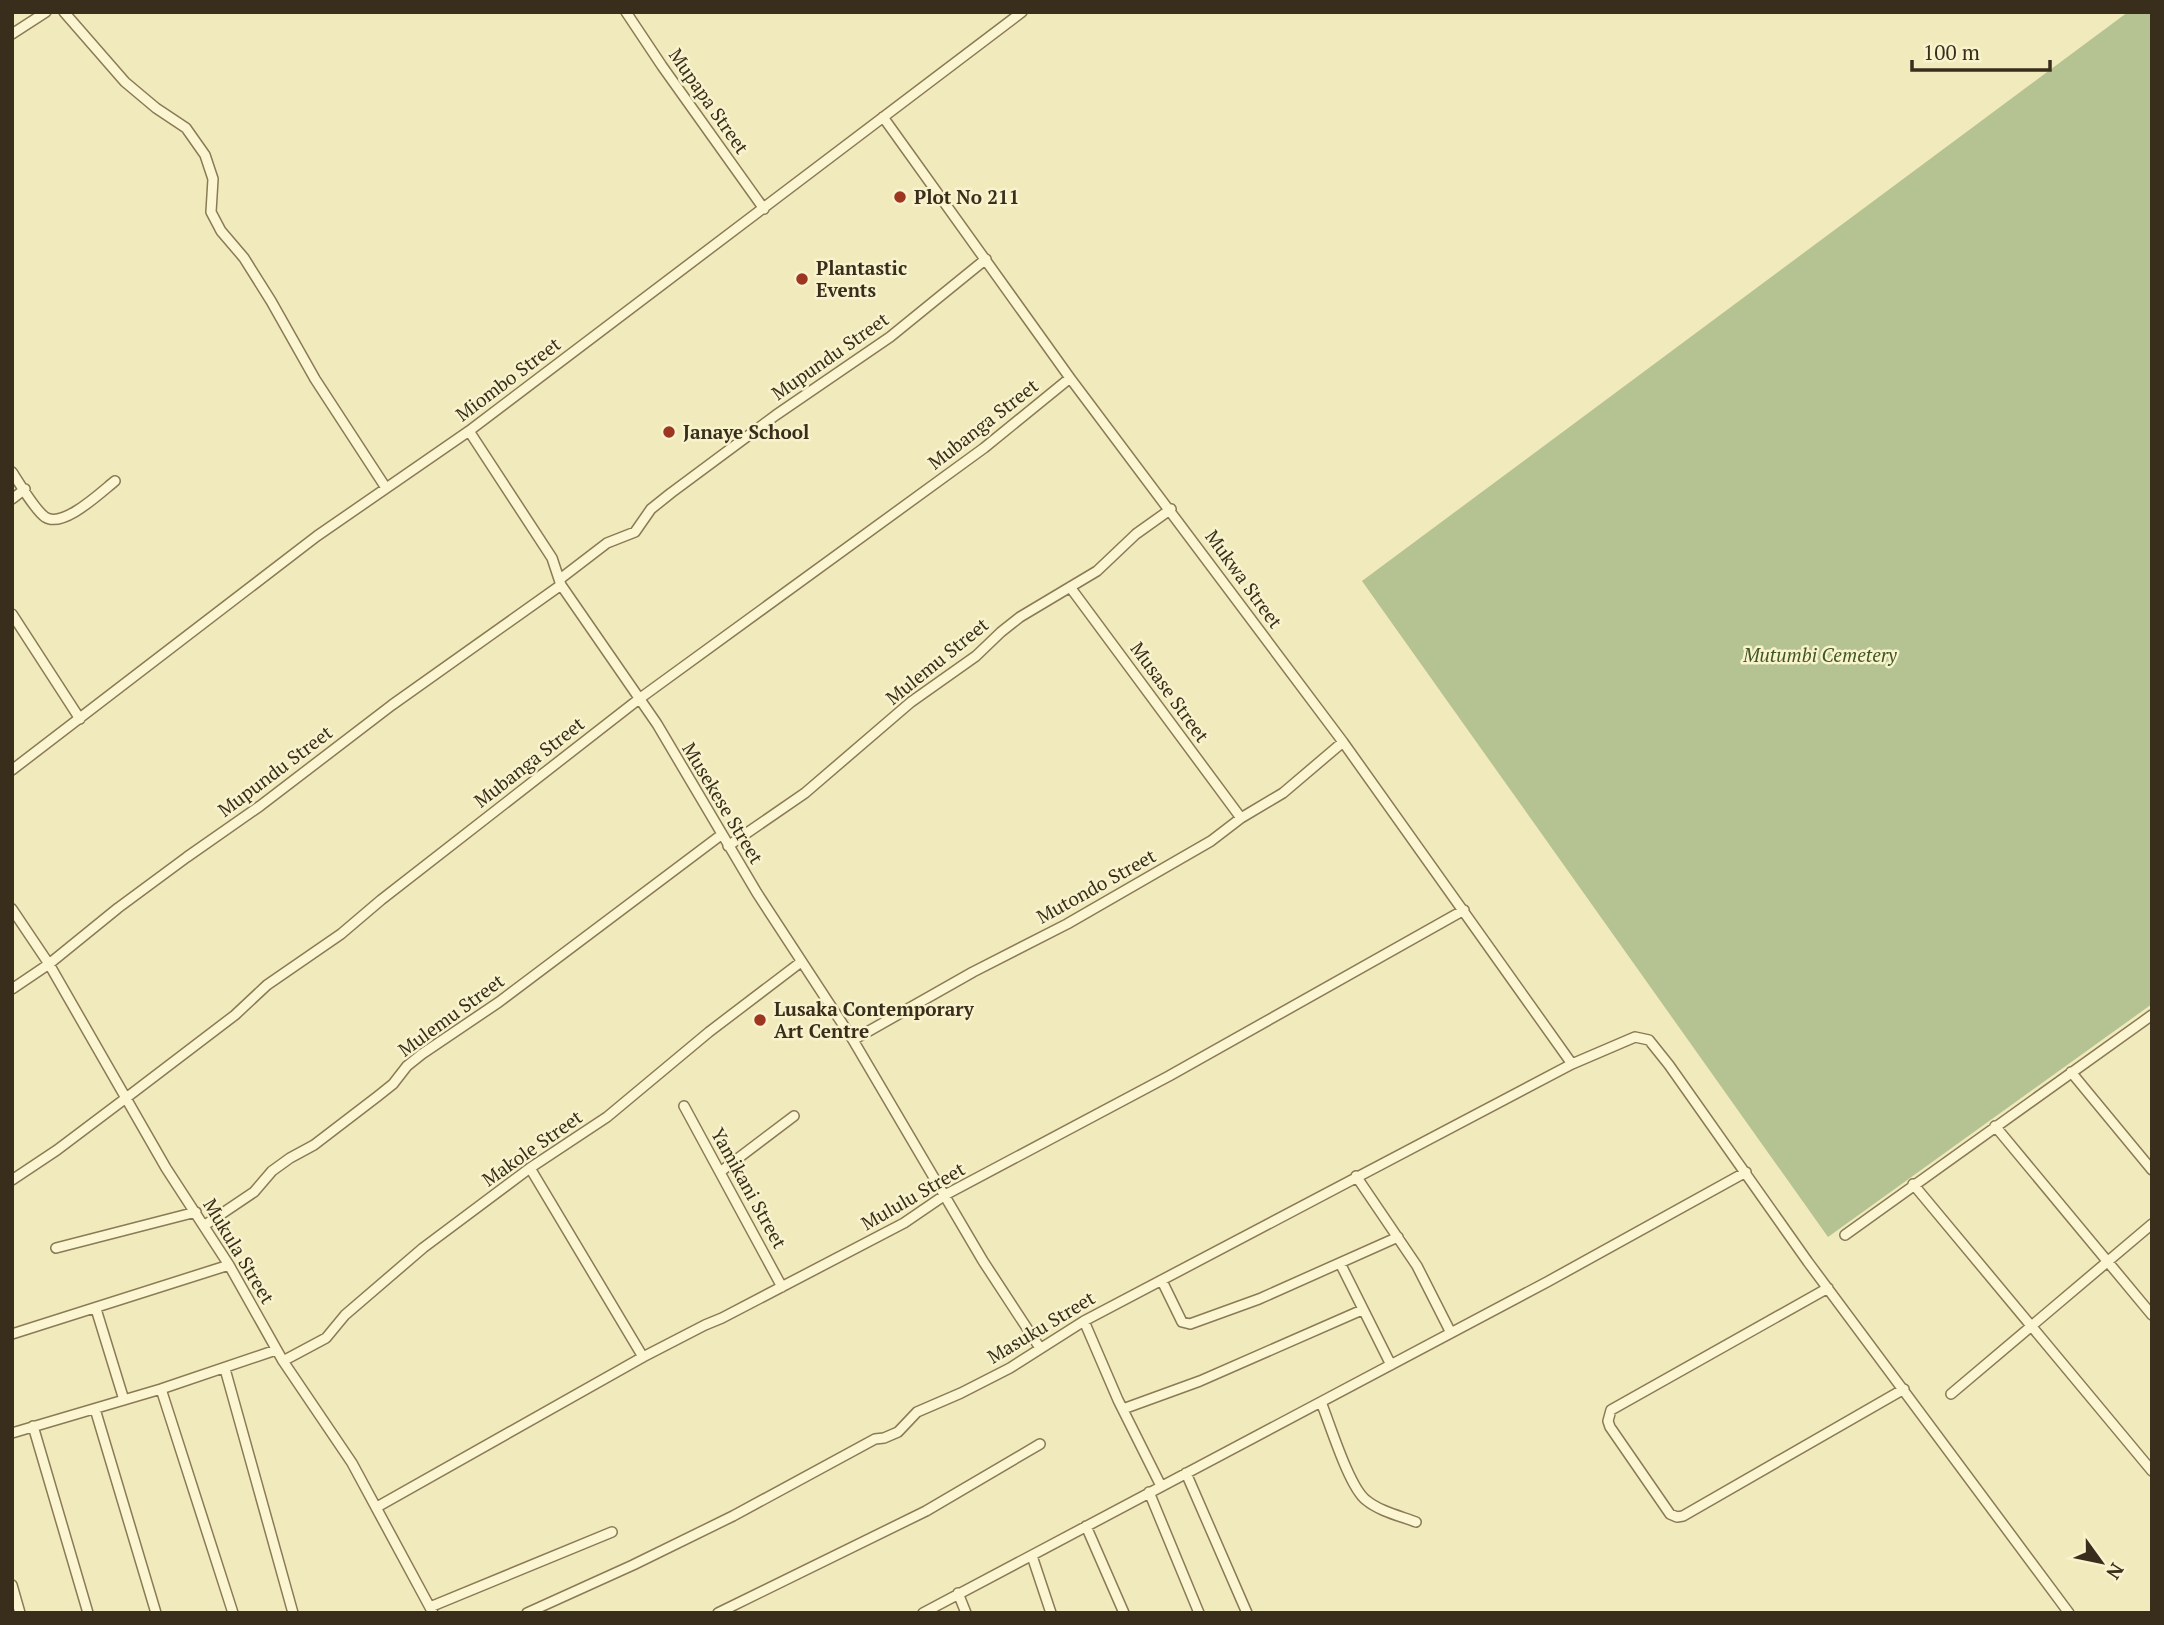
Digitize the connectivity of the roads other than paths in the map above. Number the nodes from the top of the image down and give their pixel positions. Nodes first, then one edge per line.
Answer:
1 (46, 12) edge
2 (64, 12) edge
3 (626, 12) edge
4 (1022, 12) edge
5 (12, 34) edge
6 (883, 117) junction
7 (764, 209) junction
8 (986, 259) junction
9 (1070, 378) junction
10 (469, 431) junction
11 (12, 472) edge
12 (115, 481) dead end
13 (386, 488) junction
14 (25, 489) junction
15 (12, 499) edge
16 (1171, 509) junction
17 (561, 582) junction
18 (1070, 587) junction
19 (12, 614) edge
20 (639, 699) junction
21 (80, 719) junction
22 (1343, 742) junction
23 (12, 770) edge
24 (1241, 818) junction
25 (721, 835) junction
26 (728, 846) junction
27 (12, 909) edge
28 (1464, 910) junction
29 (801, 962) junction
30 (49, 964) junction
31 (12, 989) edge
32 (2152, 1015) edge
33 (853, 1040) junction
34 (1572, 1064) junction
35 (2071, 1072) junction
36 (126, 1098) junction
37 (684, 1106) dead end
38 (794, 1116) dead end
39 (1995, 1126) junction
40 (530, 1168) junction
41 (2152, 1170) edge
42 (720, 1172) junction
43 (1746, 1172) junction
44 (1356, 1176) junction
45 (12, 1180) edge
46 (1913, 1184) junction
47 (945, 1195) junction
48 (196, 1212) junction
49 (2152, 1224) edge
50 (205, 1226) junction
51 (1845, 1235) dead end
52 (1398, 1237) junction
53 (56, 1248) dead end
54 (2108, 1262) junction
55 (1340, 1263) junction
56 (229, 1265) junction
57 (1162, 1281) junction
58 (782, 1287) junction
59 (1828, 1288) junction
60 (96, 1309) junction
61 (1362, 1310) junction
62 (2152, 1315) edge
63 (1084, 1321) junction
64 (2031, 1326) junction
65 (1451, 1333) junction
66 (12, 1334) edge
67 (1040, 1348) junction
68 (276, 1350) junction
69 (643, 1357) junction
70 (283, 1361) junction
71 (1391, 1364) junction
72 (225, 1369) junction
73 (161, 1389) junction
74 (1904, 1389) junction
75 (1951, 1395) dead end
76 (124, 1400) junction
77 (1321, 1402) junction
78 (95, 1409) junction
79 (1123, 1409) junction
80 (33, 1426) junction
81 (12, 1433) edge
82 (1040, 1444) dead end
83 (2152, 1471) edge
84 (1186, 1473) junction
85 (1161, 1486) junction
86 (1149, 1492) junction
87 (377, 1507) junction
88 (1416, 1522) dead end
89 (1086, 1527) junction
90 (612, 1532) dead end
91 (1032, 1556) junction
92 (12, 1585) edge
93 (958, 1593) junction
94 (431, 1610) edge
95 (20, 1613) edge
96 (88, 1613) edge
97 (156, 1613) edge
98 (233, 1613) edge
99 (293, 1613) edge
100 (527, 1613) edge
101 (718, 1613) edge
102 (923, 1613) edge
103 (966, 1613) edge
104 (1051, 1613) edge
105 (1124, 1613) edge
106 (1199, 1613) edge
107 (1247, 1613) edge
108 (2069, 1613) edge

1 - 5 street
2 - 13 street
3 - 7 street, Mupapa Street
4 - 6 street, Miombo Street
6 - 7 street, Miombo Street
6 - 8 street, Mukwa Street
7 - 10 street, Miombo Street
8 - 9 street, Mukwa Street
8 - 17 street, Mupundu Street
9 - 16 street, Mukwa Street
9 - 20 street, Mubanga Street
10 - 13 street, Miombo Street
10 - 17 street, Musekese Street
11 - 14 street
12 - 14 street
13 - 21 street, Miombo Street
14 - 15 street
16 - 18 street, Mulemu Street
16 - 22 street, Mukwa Street
17 - 20 street, Musekese Street
17 - 30 street, Mupundu Street
18 - 24 street, Musase Street
18 - 26 street, Mulemu Street
19 - 21 street
20 - 25 street, Musekese Street
20 - 36 street, Mubanga Street
21 - 23 street, Miombo Street
22 - 24 street, Mutondo Street
22 - 28 street, Mukwa Street
24 - 33 street, Mutondo Street
25 - 26 street, Musekese Street
25 - 50 street, Mulemu Street
26 - 29 street, Musekese Street
27 - 30 street, Mukula Street
28 - 34 street, Mukwa Street
28 - 47 street, Mululu Street
29 - 33 street, Musekese Street
29 - 40 street, Makole Street
30 - 31 street, Mupundu Street
30 - 36 street, Mukula Street
32 - 35 street
33 - 47 street, Musekese Street
34 - 43 street, Masuku Street
34 - 44 street, Masuku Street
35 - 39 street
35 - 41 street
36 - 45 street, Mubanga Street
36 - 48 street, Mukula Street
37 - 42 street, Yamikani Street
38 - 42 street
39 - 46 street
39 - 54 street
40 - 69 street
40 - 70 street, Makole Street
42 - 58 street, Yamikani Street
43 - 59 street, Masuku Street
43 - 65 street
44 - 52 street
44 - 57 street, Masuku Street
46 - 51 street
46 - 64 street
47 - 58 street, Mululu Street
47 - 67 street, Musekese Street
48 - 50 street, Mukula Street
48 - 53 street
49 - 54 street
50 - 56 street, Mukula Street
52 - 55 street
52 - 65 street
54 - 62 street
54 - 64 street
55 - 57 street
55 - 61 street
56 - 60 street
56 - 68 street, Mukula Street
57 - 63 street, Masuku Street
58 - 69 street, Mululu Street
59 - 74 street, Masuku Street
59 - 74 street
60 - 66 street
60 - 76 street
61 - 71 street
61 - 79 street
63 - 67 street, Masuku Street
63 - 79 street
64 - 75 street
64 - 83 street
65 - 71 street
67 - 100 street, Masuku Street
68 - 70 street, Mukula Street
68 - 72 street
69 - 87 street, Mululu Street
70 - 87 street, Mukula Street
71 - 77 street
72 - 73 street
72 - 99 street
73 - 76 street
73 - 98 street
74 - 108 street, Masuku Street
76 - 78 street
77 - 84 street
77 - 88 street
78 - 80 street
78 - 97 street
79 - 85 street
80 - 81 street
80 - 96 street
82 - 101 street
84 - 85 street
84 - 107 street
85 - 86 street
86 - 89 street
86 - 106 street
87 - 94 street, Mukula Street
89 - 91 street
89 - 105 street
90 - 94 street
91 - 93 street
91 - 104 street
92 - 95 street
93 - 102 street
93 - 103 street

